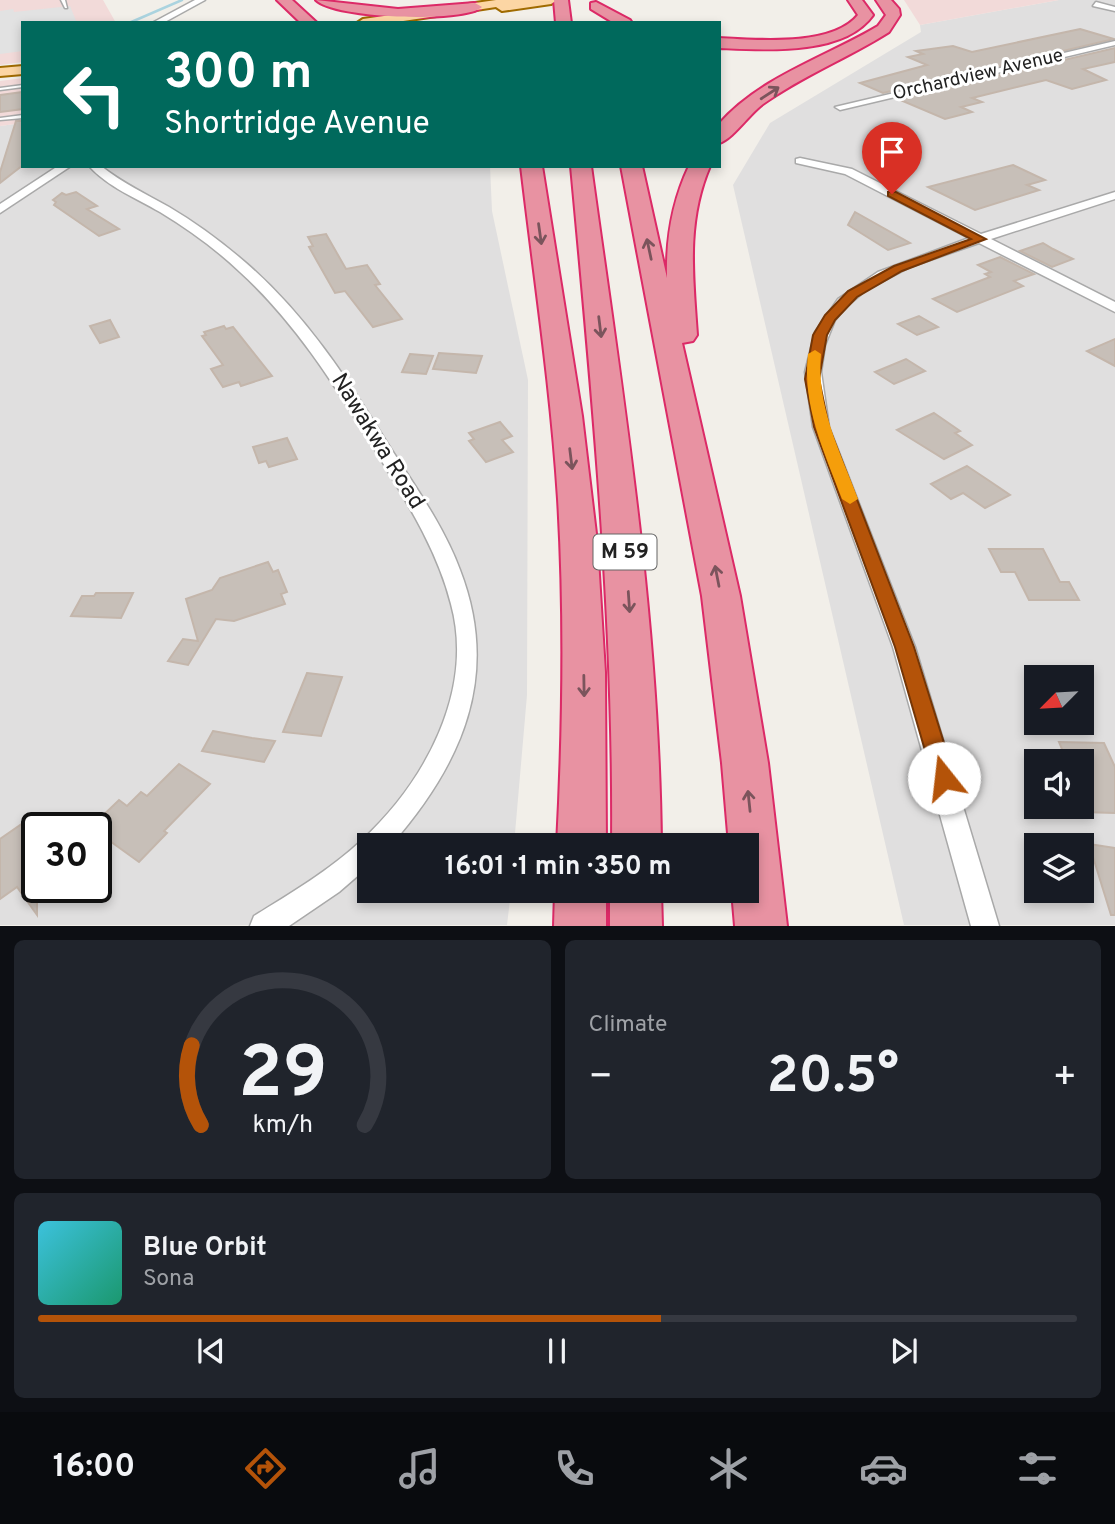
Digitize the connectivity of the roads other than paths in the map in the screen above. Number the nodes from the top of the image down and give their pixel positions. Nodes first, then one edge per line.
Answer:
1 (63, 0) edge
2 (201, 0) edge
3 (284, 0) edge
4 (323, 0) edge
5 (551, 0) edge
6 (561, 0) edge
7 (855, 0) edge
8 (884, 0) edge
9 (519, 2) edge
10 (595, 3) edge
11 (1096, 4) dead end
12 (66, 7) dead end
13 (475, 7) junction
14 (1115, 9) edge
15 (160, 21) edge
16 (308, 21) edge
17 (377, 21) edge
18 (409, 21) edge
19 (564, 21) edge
20 (600, 21) edge
21 (622, 21) edge
22 (721, 43) edge
23 (1115, 43) edge
24 (21, 70) edge
25 (0, 72) edge
26 (21, 86) edge
27 (0, 89) edge
28 (840, 107) dead end
29 (21, 116) edge
30 (0, 119) edge
31 (721, 135) edge
32 (800, 161) dead end
33 (63, 168) edge
34 (97, 168) edge
35 (531, 168) edge
36 (581, 168) edge
37 (631, 168) edge
38 (699, 168) edge
39 (1115, 195) edge
40 (0, 209) edge
41 (980, 239) junction
42 (1115, 308) edge
43 (688, 435) junction
44 (385, 833) edge
45 (582, 833) edge
46 (636, 833) edge
47 (357, 860) edge
48 (581, 903) edge
49 (636, 903) edge
50 (264, 926) edge
51 (580, 926) edge
52 (636, 926) edge
53 (761, 926) edge
54 (985, 926) edge

1 - 12 lane
2 - 15 street
3 - 16 highway
4 - 13 highway
5 - 9 main road
6 - 19 highway
7 - 22 highway
31 -> 8 highway
9 - 13 main road
9 - 18 main road
10 - 20 highway
10 - 21 highway
11 - 14 street
13 - 17 main road
23 - 28 street, Orchardview Avenue
24 - 25 main road
26 - 27 lane
29 - 30 lane
32 - 41 street
33 - 40 street
34 - 44 street, Nawakwa Road
35 -> 45 highway
36 -> 46 highway, M 59
43 -> 37 highway
38 - 43 highway
39 - 41 street
41 - 42 street
41 - 54 street
53 -> 43 highway
47 - 50 street
48 - 51 highway
49 - 52 highway

